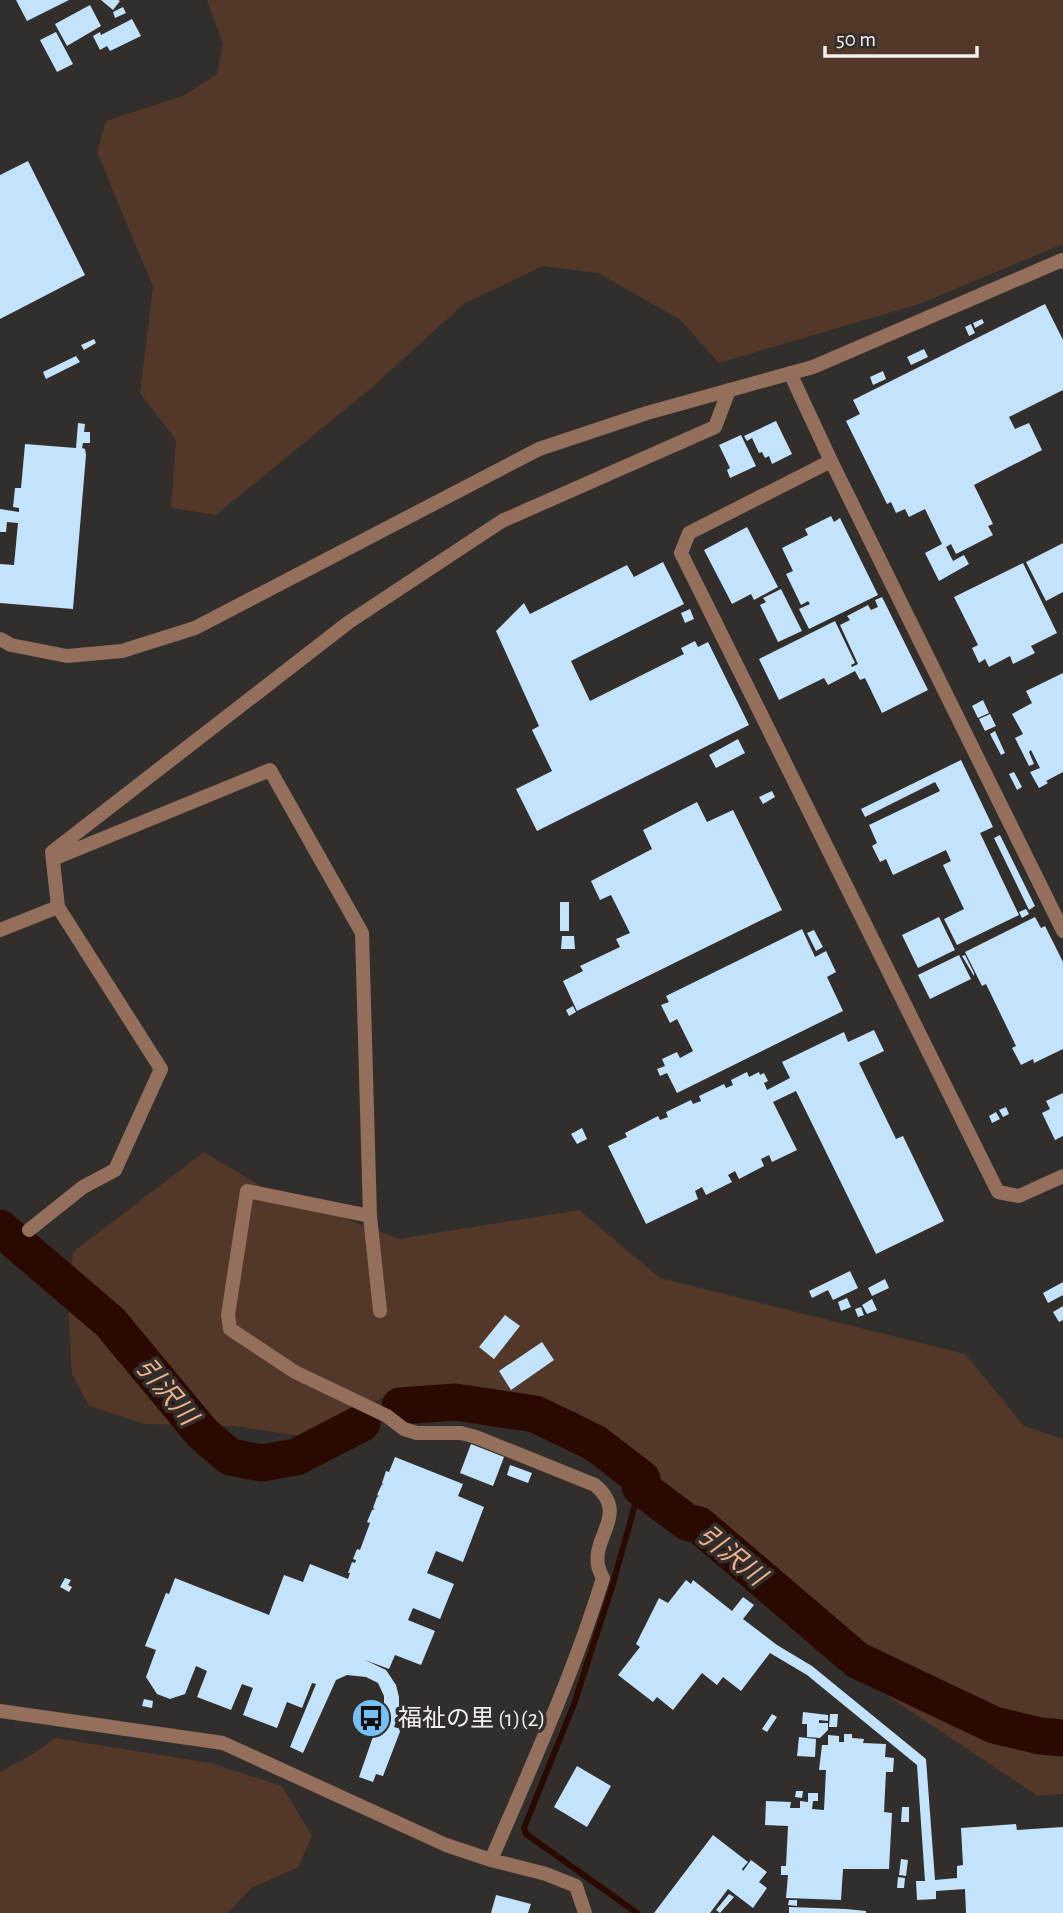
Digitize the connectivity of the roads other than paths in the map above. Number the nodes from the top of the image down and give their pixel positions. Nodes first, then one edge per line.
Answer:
1 (1063, 260) edge
2 (790, 373) junction
3 (729, 390) junction
4 (831, 461) junction
5 (0, 639) edge
6 (53, 859) junction
7 (58, 906) junction
8 (0, 930) edge
9 (1063, 931) edge
10 (1063, 1175) edge
11 (370, 1216) junction
12 (29, 1230) dead end
13 (380, 1311) dead end
14 (0, 1711) edge
15 (491, 1860) junction
16 (584, 1913) edge

1 - 2 street
2 - 3 street
2 - 4 street
3 - 5 street
3 - 6 street
4 - 9 street
4 - 10 street
6 - 7 street
6 - 11 street
7 - 8 street
7 - 12 street
11 - 13 street
11 - 15 street
14 - 15 street
15 - 16 street

